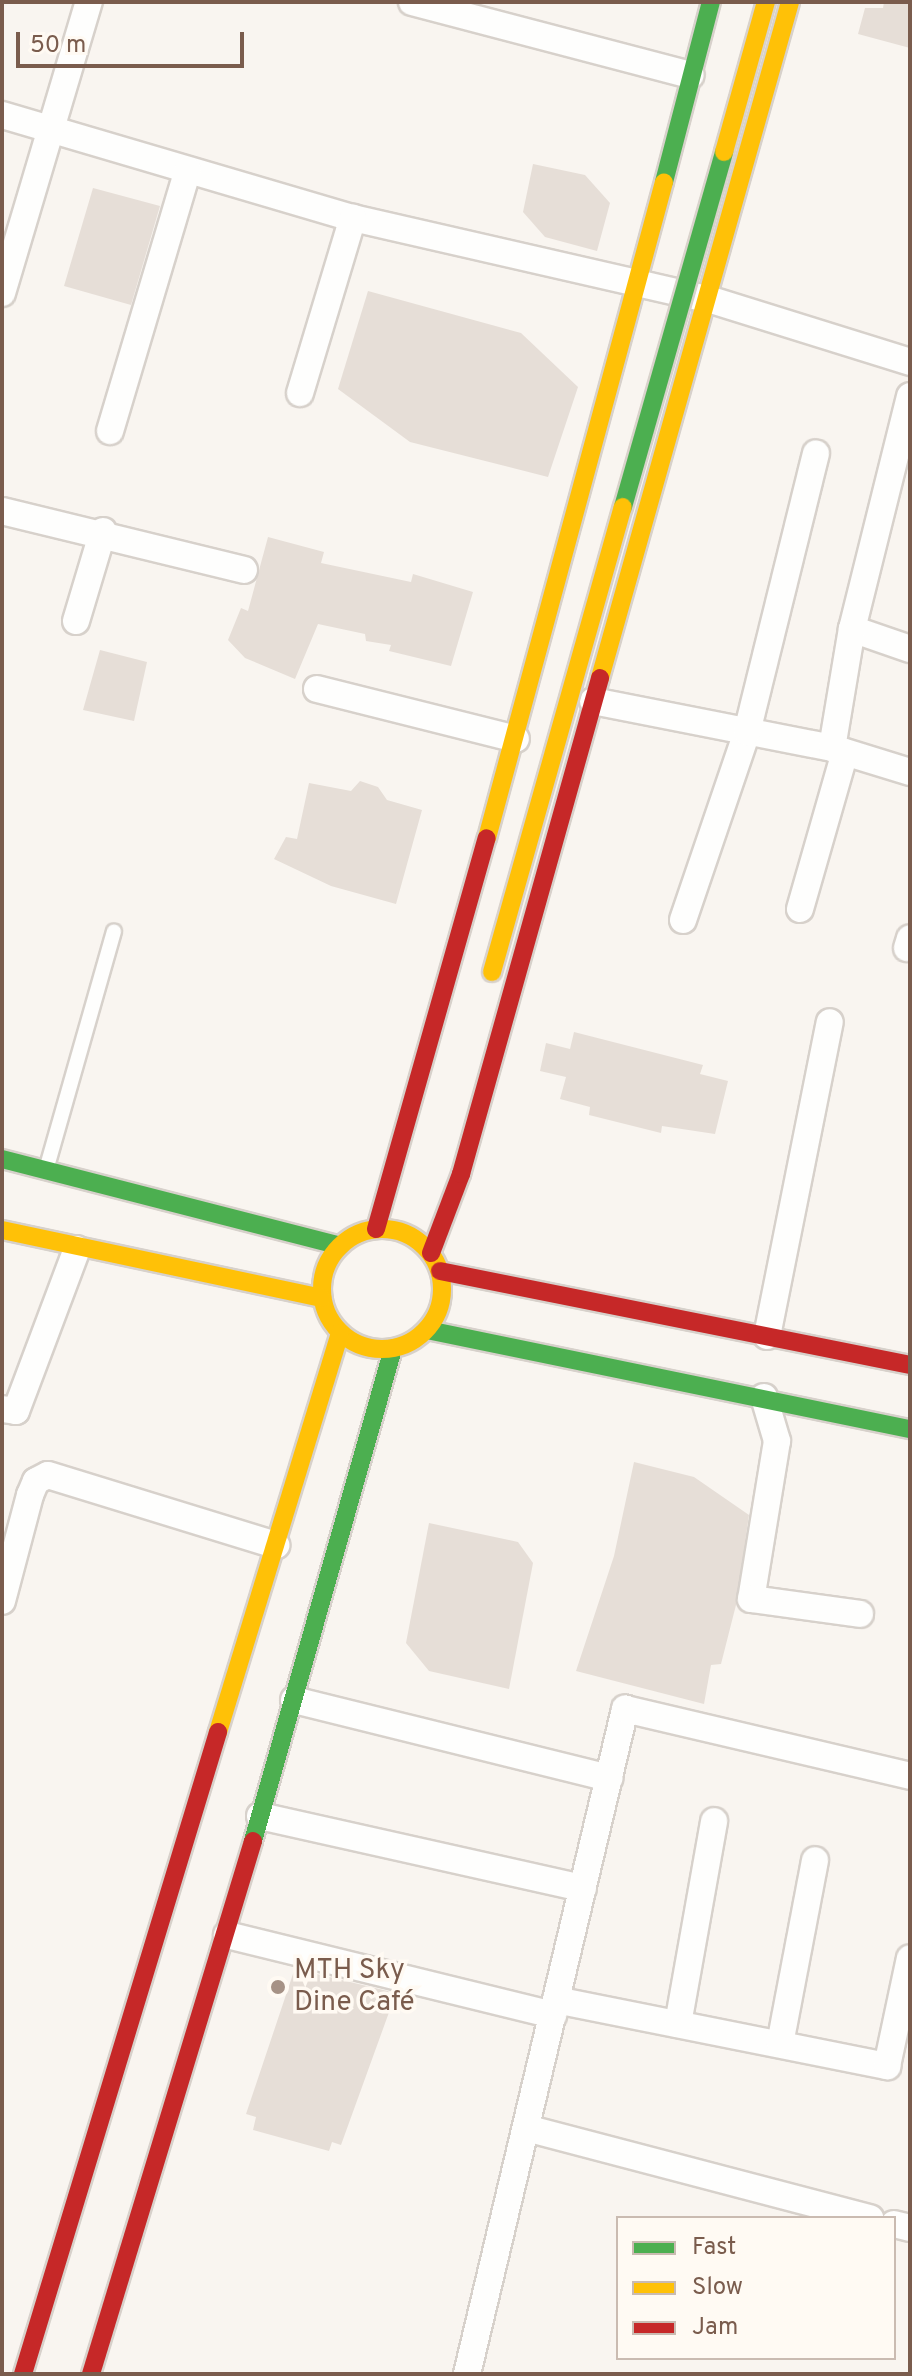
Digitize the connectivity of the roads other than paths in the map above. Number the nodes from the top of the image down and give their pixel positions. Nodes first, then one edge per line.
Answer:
1 (89, 2) edge
2 (412, 2) edge
3 (711, 2) edge
4 (766, 2) edge
5 (790, 2) edge
6 (493, 12) edge
7 (691, 75) junction
8 (2, 115) edge
9 (52, 130) junction
10 (702, 152) dead end
11 (188, 170) junction
12 (353, 218) junction
13 (8, 249) edge
14 (635, 282) junction
15 (2, 293) edge
16 (708, 299) junction
17 (910, 362) edge
18 (300, 393) dead end
19 (910, 396) edge
20 (110, 431) dead end
21 (816, 453) dead end
22 (2, 511) edge
23 (898, 518) edge
24 (103, 531) junction
25 (244, 570) dead end
26 (76, 621) dead end
27 (852, 629) junction
28 (910, 649) edge
29 (317, 689) dead end
30 (593, 701) junction
31 (747, 732) junction
32 (516, 739) junction
33 (839, 750) junction
34 (910, 772) edge
35 (800, 909) dead end
36 (683, 920) dead end
37 (114, 932) dead end
38 (490, 979) dead end
39 (830, 1022) dead end
40 (467, 1070) dead end
41 (397, 1155) junction
42 (2, 1159) edge
43 (46, 1171) junction
44 (461, 1174) junction
45 (376, 1229) junction
46 (2, 1230) edge
47 (340, 1246) junction
48 (77, 1249) junction
49 (431, 1253) junction
50 (440, 1271) junction
51 (322, 1298) junction
52 (427, 1330) junction
53 (340, 1333) junction
54 (767, 1336) junction
55 (393, 1349) junction
56 (910, 1365) edge
57 (764, 1397) junction
58 (2, 1409) edge
59 (910, 1429) edge
60 (276, 1545) junction
61 (2, 1601) edge
62 (860, 1614) dead end
63 (294, 1700) junction
64 (910, 1776) edge
65 (609, 1778) junction
66 (260, 1816) junction
67 (714, 1821) dead end
68 (815, 1860) dead end
69 (583, 1888) junction
70 (227, 1935) junction
71 (910, 1958) edge
72 (554, 2008) junction
73 (678, 2024) junction
74 (780, 2044) junction
75 (526, 2128) junction
76 (862, 2216) edge
77 (23, 2374) edge
78 (91, 2374) edge
79 (467, 2374) edge

1 - 9 street
2 - 6 street
3 - 7 street
4 - 38 street, bridge
5 - 16 street
6 - 7 street
7 - 14 street
8 - 9 street
9 - 11 street
9 - 13 street
10 - 41 street
11 - 12 street
11 - 20 street
12 - 14 street
12 - 18 street
13 - 15 street
14 - 16 street
14 - 32 street
16 - 17 street
16 - 30 street
19 - 23 street
21 - 31 street
22 - 24 street
23 - 27 street
24 - 25 street
24 - 26 street
27 - 28 street
27 - 33 street
29 - 32 street
30 - 31 street
30 - 44 street
31 - 33 street
31 - 36 street
32 - 41 street
33 - 34 street
33 - 35 street
37 - 43 lane
39 - 54 street
40 - 44 street
41 - 45 street
42 - 43 street
43 - 47 street
44 - 49 street
45 - 47 street
45 - 49 street
46 - 48 street
47 - 51 street
48 - 51 street
48 - 58 street
49 - 50 street
50 - 52 street
50 - 54 street
51 - 53 street
52 - 55 street
52 - 57 street
53 - 55 street
53 - 60 street
54 - 56 street
55 - 63 street
57 - 59 street
57 - 62 street
60 - 61 street
60 - 77 street
63 - 65 street
63 - 66 street
64 - 65 street
65 - 69 street
66 - 69 street
66 - 70 street
67 - 73 street
68 - 74 street
69 - 72 street
70 - 72 street
70 - 78 street
71 - 74 street
72 - 73 street
72 - 75 street
73 - 74 street
75 - 76 street
75 - 79 street

